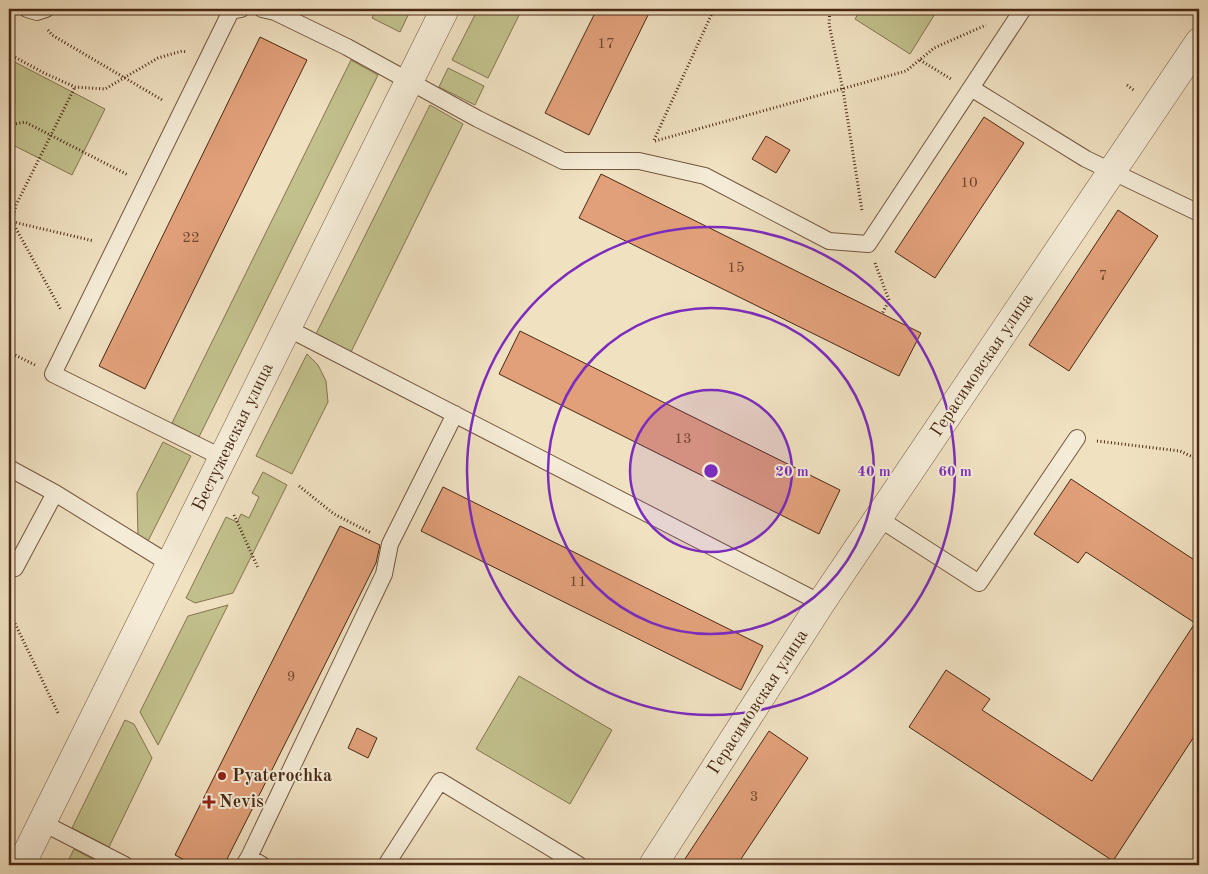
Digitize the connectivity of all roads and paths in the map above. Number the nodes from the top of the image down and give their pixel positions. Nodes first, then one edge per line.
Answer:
1 (241, 9) edge
2 (262, 9) edge
3 (445, 9) edge
4 (714, 9) edge
5 (830, 9) edge
6 (1024, 9) edge
7 (37, 10) edge
8 (986, 25) dead end
9 (1199, 42) edge
10 (210, 53) junction
11 (9, 54) edge
12 (920, 60) junction
13 (125, 77) junction
14 (410, 81) junction
15 (75, 86) junction
16 (971, 88) junction
17 (843, 90) junction
18 (182, 112) junction
19 (9, 125) edge
20 (51, 136) junction
21 (654, 141) junction
22 (639, 160) junction
23 (1112, 171) junction
24 (146, 185) junction
25 (1199, 213) edge
26 (9, 216) edge
27 (10, 222) edge
28 (9, 236) edge
29 (868, 244) junction
30 (116, 246) junction
31 (882, 314) dead end
32 (287, 328) junction
33 (74, 332) junction
34 (9, 352) edge
35 (54, 374) junction
36 (455, 414) junction
37 (1077, 438) joint
38 (224, 458) junction
39 (1199, 460) edge
40 (9, 468) edge
41 (299, 486) dead end
42 (55, 493) junction
43 (234, 516) dead end
44 (878, 518) junction
45 (390, 544) junction
46 (170, 564) junction
47 (258, 568) dead end
48 (9, 569) edge
49 (821, 603) junction
50 (9, 611) edge
51 (58, 713) dead end
52 (43, 823) junction
53 (252, 862) edge
54 (21, 865) edge
55 (125, 865) edge
56 (386, 865) edge
57 (578, 865) edge
58 (653, 865) edge

1 - 10 lane
2 - 14 lane
3 - 14 street, Бестужевская улица
4 - 21 path
5 - 17 path
6 - 16 lane
7 - 13 path
8 - 12 path
9 - 23 street, Герасимовская улица
10 - 13 path
10 - 18 lane
11 - 15 path
12 - 16 path
12 - 17 path
13 - 15 path
13 - 18 path
14 - 22 lane
14 - 32 street, Бестужевская улица
15 - 20 path
16 - 23 lane
16 - 29 lane
17 - 21 path
17 - 29 path
18 - 24 lane
19 - 20 path
20 - 24 path
20 - 27 path
21 - 22 path
22 - 29 lane
23 - 25 lane
23 - 44 street, Герасимовская улица
24 - 30 lane
26 - 27 path
27 - 28 path
27 - 30 path
27 - 33 path
29 - 31 path
30 - 33 lane
32 - 36 lane
32 - 38 street, Бестужевская улица
33 - 35 lane
34 - 35 path
35 - 38 lane
36 - 45 lane
36 - 49 lane
37 - 39 path
37 - 44 lane
38 - 46 street, Бестужевская улица
40 - 42 lane
41 - 45 path
42 - 46 lane
42 - 48 lane
43 - 47 path
44 - 49 street, Герасимовская улица
45 - 53 lane
46 - 52 street, Бестужевская улица
49 - 58 street, Герасимовская улица
50 - 51 path
52 - 54 street, Бестужевская улица
52 - 55 lane
56 - 57 lane

